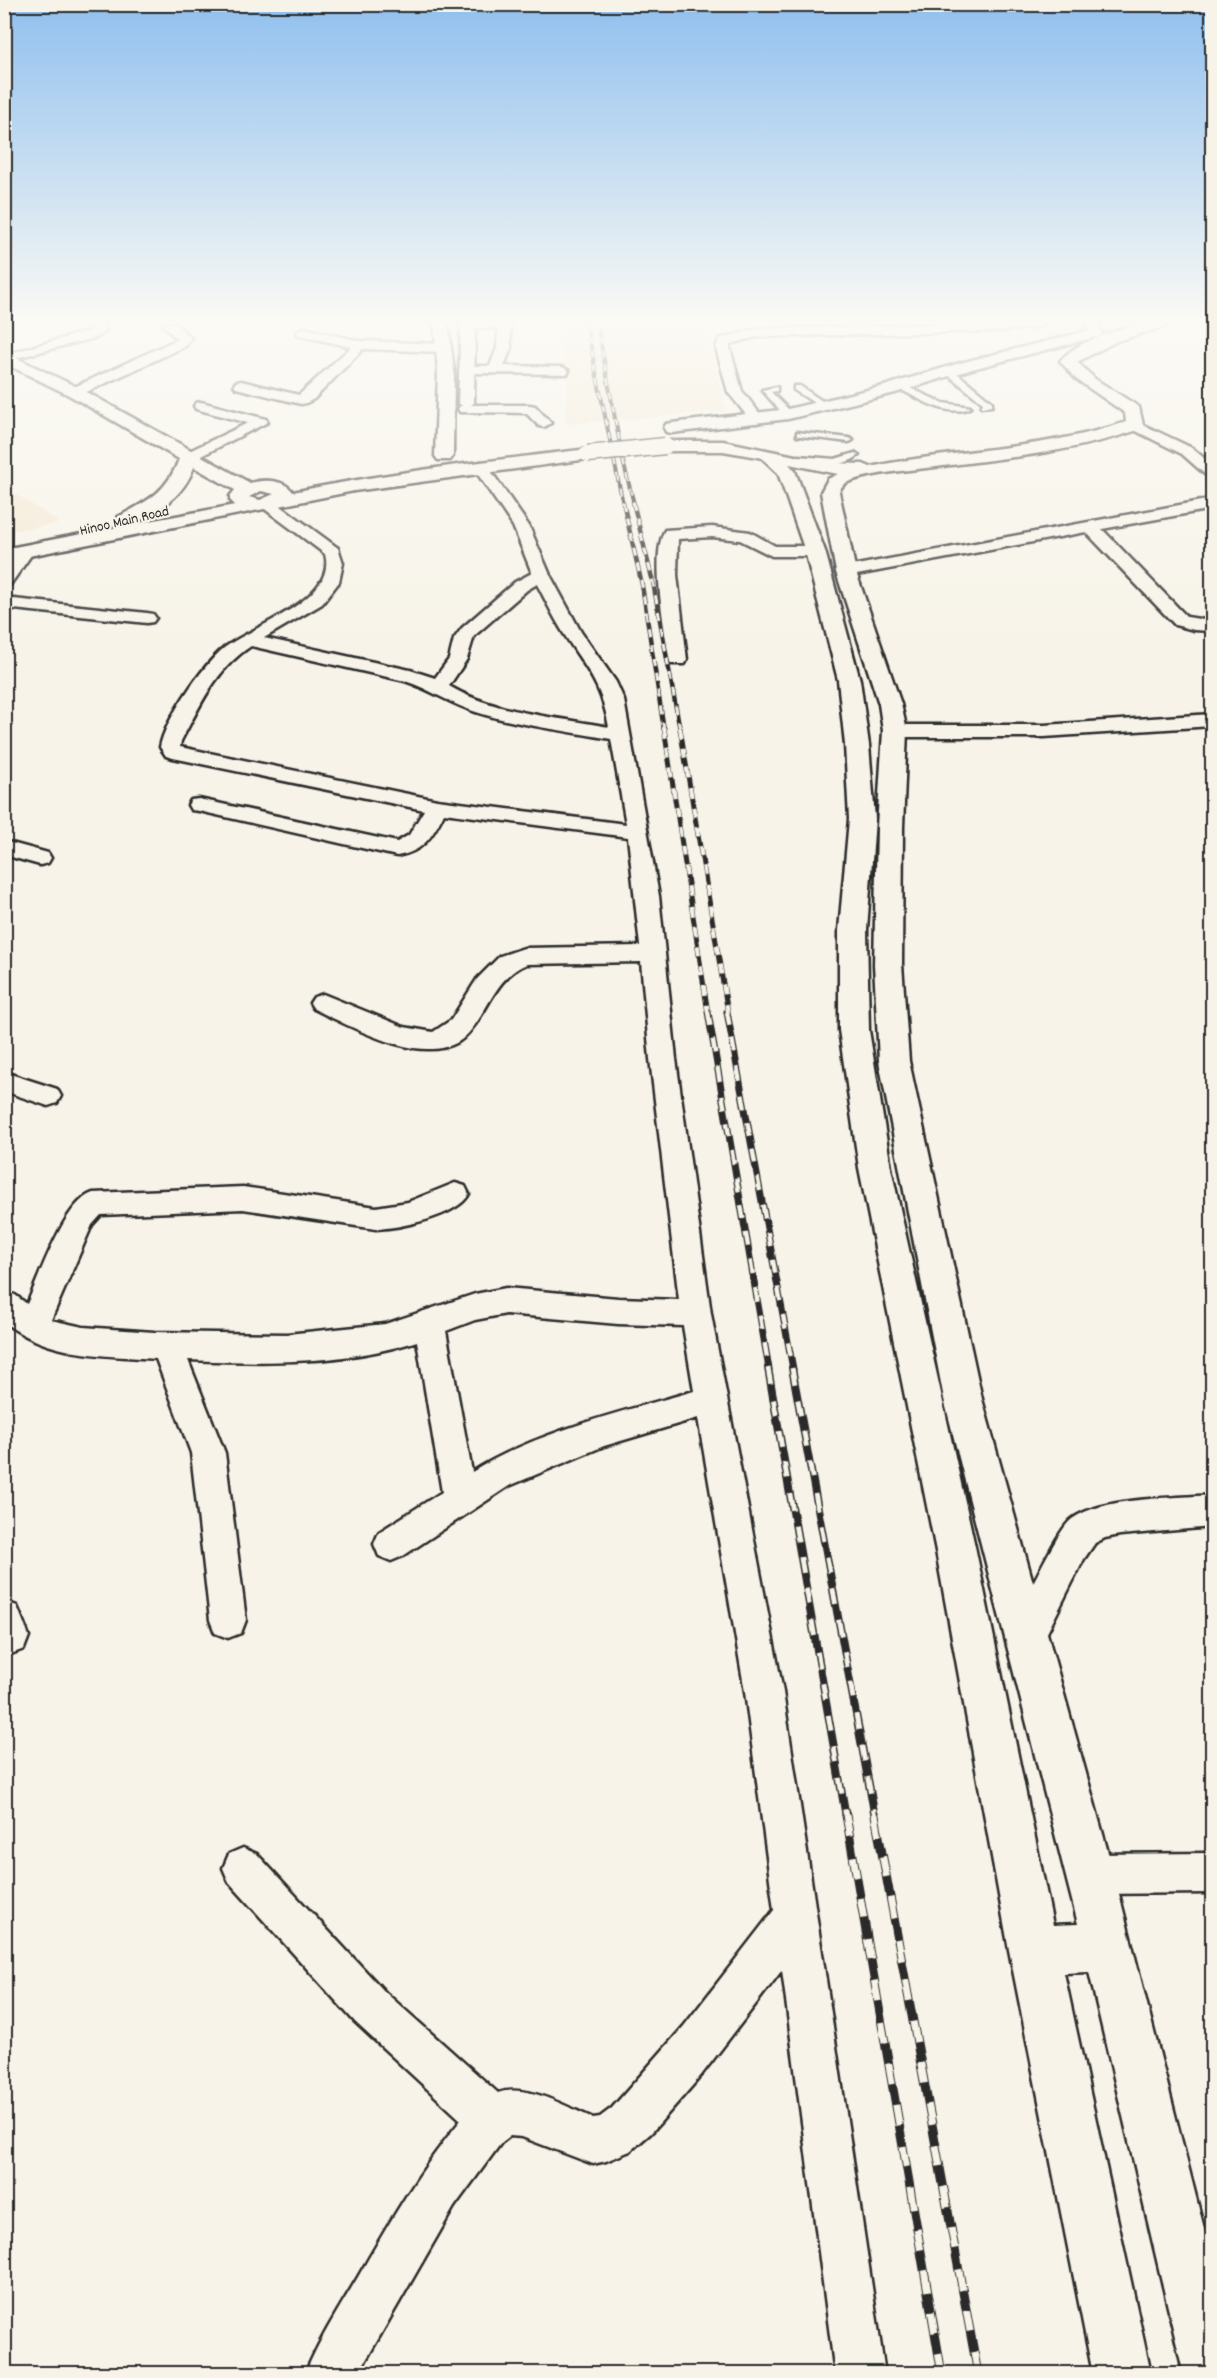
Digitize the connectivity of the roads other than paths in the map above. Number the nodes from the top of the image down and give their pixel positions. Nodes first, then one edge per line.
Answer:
1 (148, 434) edge
2 (237, 434) edge
3 (444, 434) edge
4 (634, 434) edge
5 (752, 434) edge
6 (800, 434) joint
7 (1109, 434) edge
8 (1153, 434) edge
9 (849, 440) dead end
10 (584, 446) junction
11 (666, 446) junction
12 (1212, 450) edge
13 (1187, 451) junction
14 (444, 456) junction
15 (188, 457) junction
16 (787, 461) junction
17 (872, 462) junction
18 (481, 467) junction
19 (1212, 474) edge
20 (293, 475) dead end
21 (261, 496) junction
22 (1212, 504) edge
23 (120, 523) junction
24 (1090, 527) junction
25 (4, 545) edge
26 (26, 550) junction
27 (815, 550) junction
28 (4, 555) edge
29 (846, 572) junction
30 (541, 575) junction
31 (4, 581) edge
32 (4, 603) edge
33 (147, 618) dead end
34 (1212, 626) edge
35 (248, 640) junction
36 (678, 660) dead end
37 (438, 687) junction
38 (1212, 720) edge
39 (895, 731) junction
40 (621, 735) junction
41 (199, 805) dead end
42 (437, 806) junction
43 (638, 832) junction
44 (4, 848) edge
45 (40, 858) dead end
46 (652, 954) junction
47 (323, 1003) dead end
48 (4, 1082) edge
49 (48, 1096) dead end
50 (455, 1194) dead end
51 (4, 1304) edge
52 (696, 1314) junction
53 (429, 1323) junction
54 (33, 1325) junction
55 (167, 1346) junction
56 (712, 1400) junction
57 (460, 1499) junction
58 (1212, 1511) edge
59 (391, 1544) dead end
60 (228, 1620) dead end
61 (1026, 1636) junction
62 (243, 1868) dead end
63 (1212, 1873) edge
64 (1090, 1874) junction
65 (796, 1915) junction
66 (1107, 1947) junction
67 (1034, 1950) junction
68 (494, 2119) junction
69 (1212, 2371) edge
70 (330, 2373) edge
71 (860, 2373) edge
72 (1122, 2373) edge

1 - 15 main road
2 - 15 street
3 - 14 main road
4 - 10 main road
5 - 11 main road
6 - 9 lane
6 - 16 main road
7 - 17 main road
8 - 13 street
10 - 11 main road, bridge
10 - 14 main road
10 - 18 main road
11 - 16 main road
12 - 13 street
13 - 19 street
14 - 21 main road
15 - 20 main road
15 - 21 main road
15 - 23 main road
16 - 17 lane
16 - 17 main road
16 - 27 main road
17 - 29 main road
18 - 21 main road
18 - 30 street
21 - 23 main road, Hinoo Main Road
21 - 26 main road
21 - 35 street
22 - 24 street
23 - 25 main road, Hinoo Main Road
24 - 29 street
24 - 34 street
26 - 28 main road
26 - 31 street
27 - 36 street
27 - 67 main road
29 - 39 main road
30 - 37 street
30 - 40 street
32 - 33 street
35 - 37 street
35 - 42 street
37 - 40 street
38 - 39 street
39 - 61 main road
40 - 43 street
41 - 42 street
42 - 43 street
43 - 46 street
44 - 45 street
46 - 47 street
46 - 52 street
48 - 49 street
50 - 54 street
51 - 54 street
52 - 53 street
52 - 56 street
53 - 55 street
53 - 57 street
54 - 55 street
55 - 60 street
56 - 57 street
56 - 65 street
57 - 59 street
58 - 61 street
61 - 64 main road
62 - 68 street
63 - 64 street
64 - 66 main road
65 - 68 street
65 - 71 street
66 - 67 main road
66 - 69 main road
67 - 72 main road
68 - 70 street

